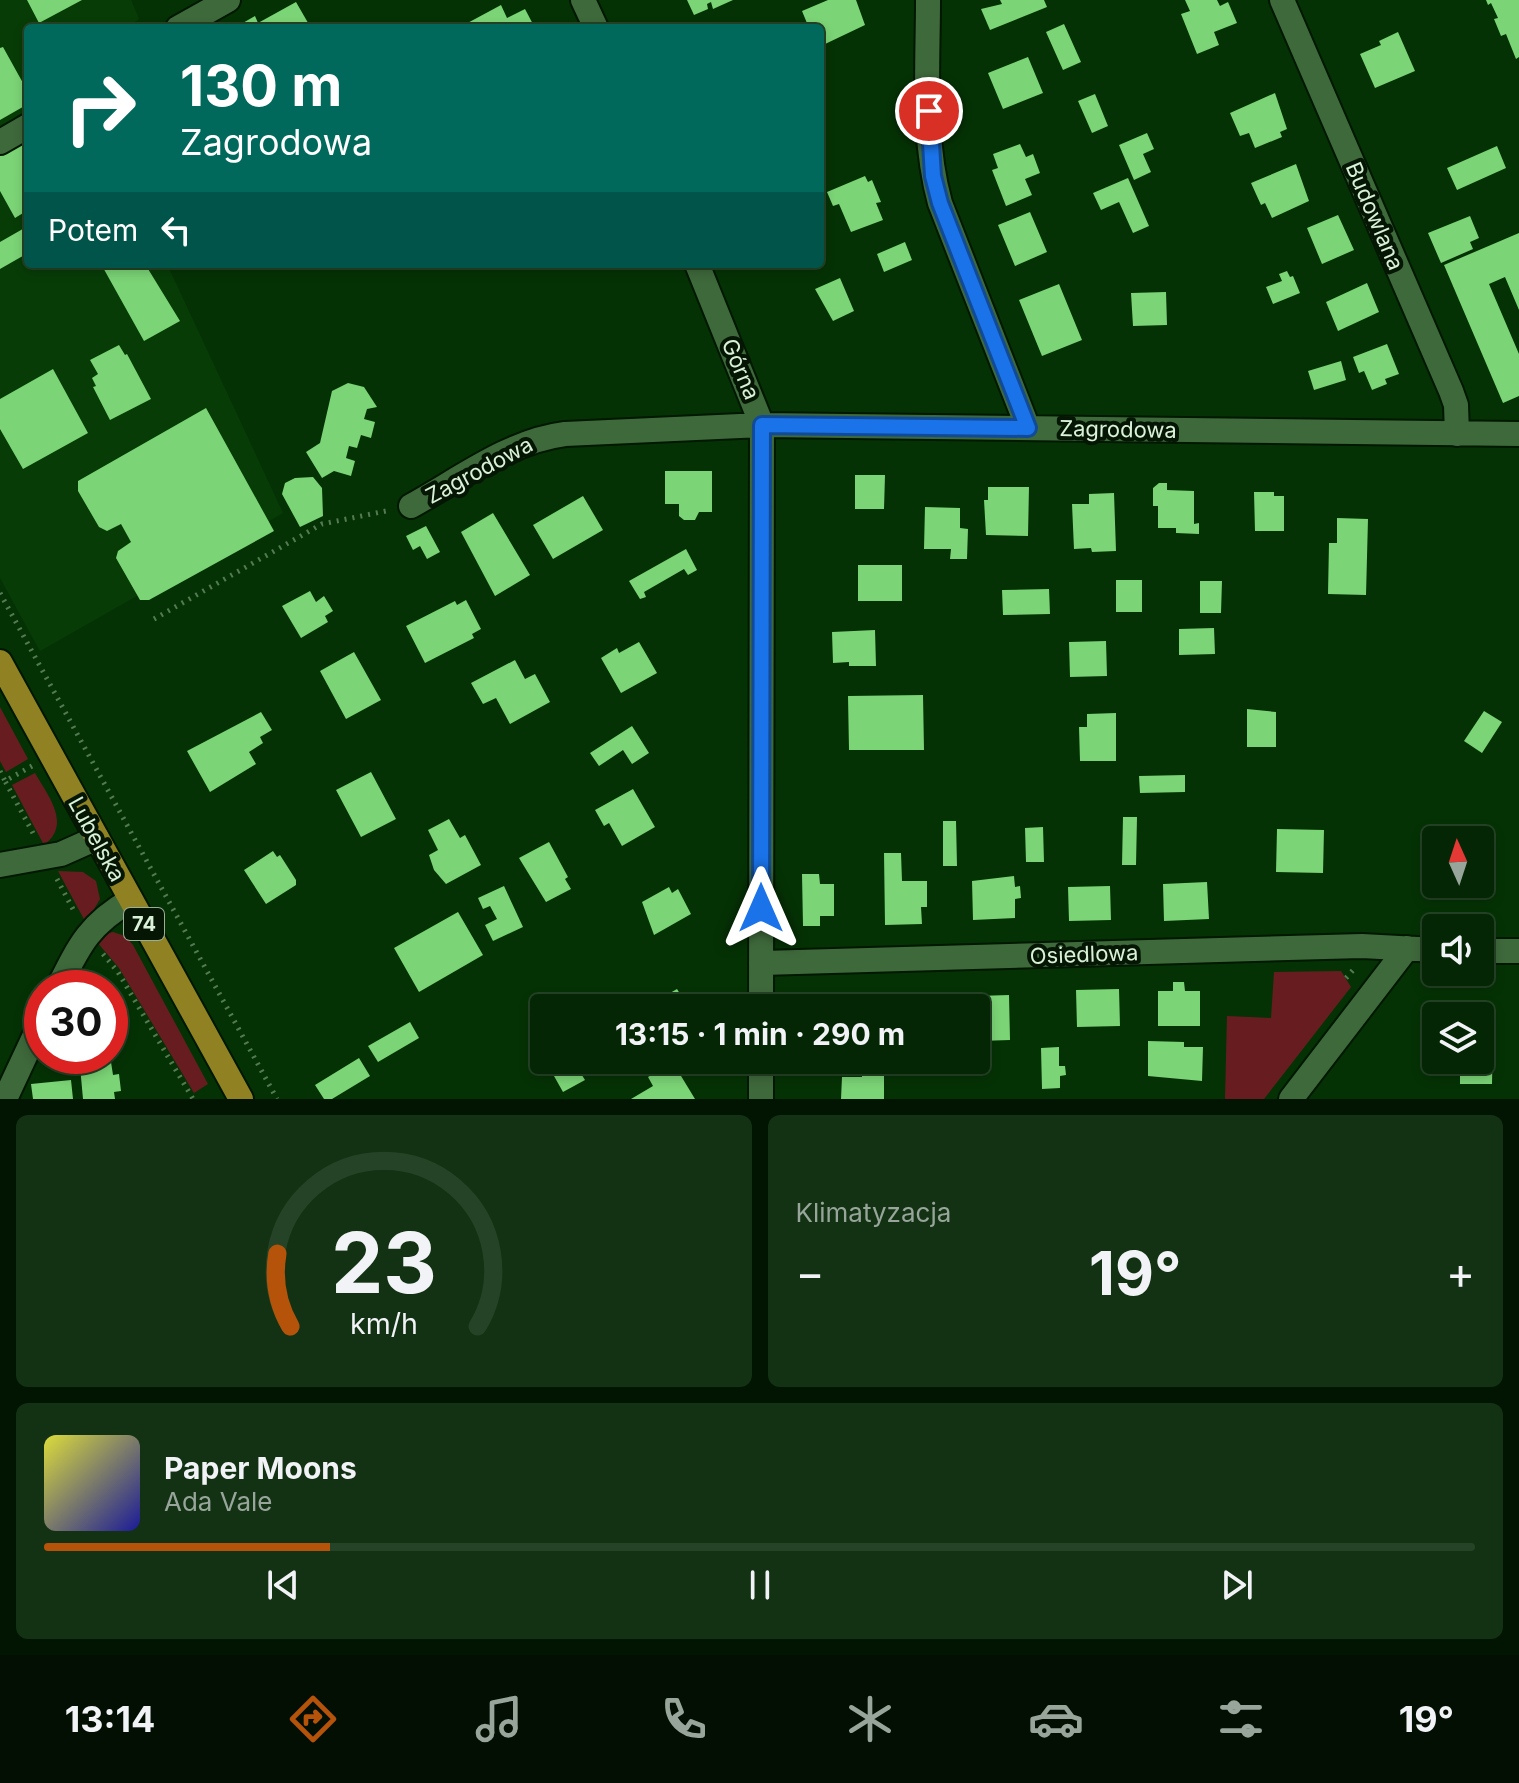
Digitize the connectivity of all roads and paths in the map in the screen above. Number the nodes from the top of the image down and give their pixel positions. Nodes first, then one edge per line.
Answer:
1 (228, 0) edge
2 (583, 0) edge
3 (928, 0) edge
4 (1282, 0) edge
5 (185, 24) edge
6 (594, 24) edge
7 (24, 128) edge
8 (0, 142) edge
9 (699, 268) edge
10 (762, 425) junction
11 (1028, 428) junction
12 (1457, 434) junction
13 (1519, 434) edge
14 (411, 506) joint
15 (0, 593) edge
16 (154, 619) dead end
17 (2, 672) edge
18 (0, 771) edge
19 (5, 781) dead end
20 (97, 838) junction
21 (0, 865) edge
22 (131, 900) junction
23 (1407, 948) junction
24 (1422, 949) edge
25 (1494, 951) edge
26 (1519, 951) edge
27 (761, 963) junction
28 (68, 970) edge
29 (761, 994) edge
30 (24, 1056) edge
31 (761, 1074) edge
32 (2, 1099) edge
33 (241, 1099) edge
34 (277, 1099) edge
35 (761, 1099) edge
36 (1291, 1099) edge

1 - 5 street
2 - 6 street
3 - 11 street
4 - 12 street, Budowlana
7 - 8 street
9 - 10 street, Górna
10 - 11 street, Zagrodowa
10 - 14 street, Zagrodowa
10 - 27 street, Górna
11 - 12 street, Zagrodowa
12 - 13 street, Zagrodowa
14 - 16 path, Zagrodowa
15 - 34 path
17 - 20 main road, Lubelska / 74
18 - 19 path
20 - 21 street
20 - 22 main road, Lubelska / 74
22 - 28 street
22 - 33 main road, Lubelska / 74
23 - 24 street, Osiedlowa
23 - 27 street, Osiedlowa
23 - 36 street
25 - 26 street
27 - 29 street, Górna
30 - 32 street
31 - 35 street

